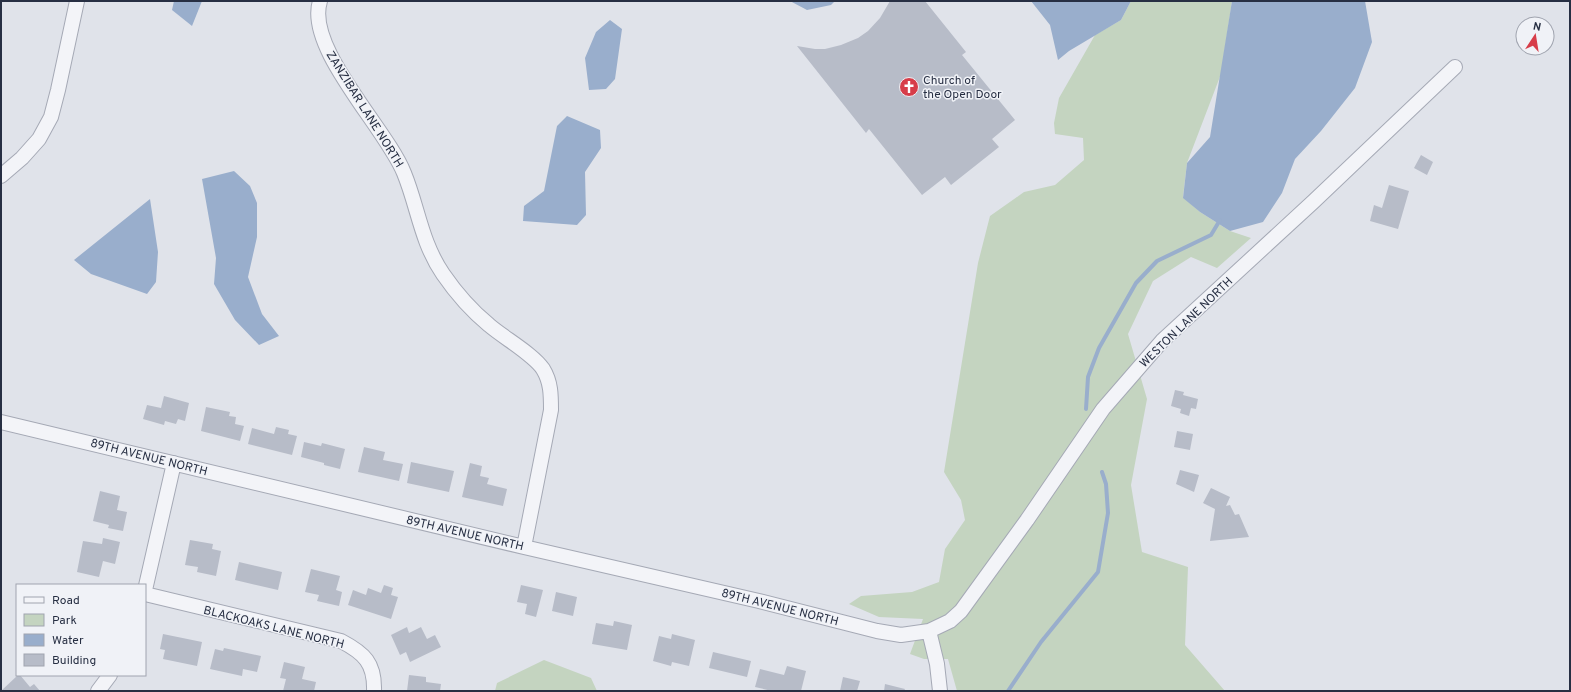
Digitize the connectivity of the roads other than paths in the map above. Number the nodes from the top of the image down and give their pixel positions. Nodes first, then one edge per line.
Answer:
1 (77, 1) edge
2 (320, 1) edge
3 (1455, 67) dead end
4 (1, 176) edge
5 (1, 422) edge
6 (174, 463) junction
7 (524, 547) junction
8 (146, 586) edge
9 (146, 594) edge
10 (929, 631) junction
11 (109, 676) edge
12 (98, 691) edge
13 (374, 691) edge
14 (940, 691) edge

1 - 4 street
2 - 7 street, ZANZIBAR LANE NORTH
3 - 10 street, WESTON LANE NORTH
5 - 6 street, 89TH AVENUE NORTH
6 - 7 street, 89TH AVENUE NORTH
6 - 8 street
7 - 10 street, 89TH AVENUE NORTH
9 - 13 street, BLACKOAKS LANE NORTH
10 - 14 street
11 - 12 street

